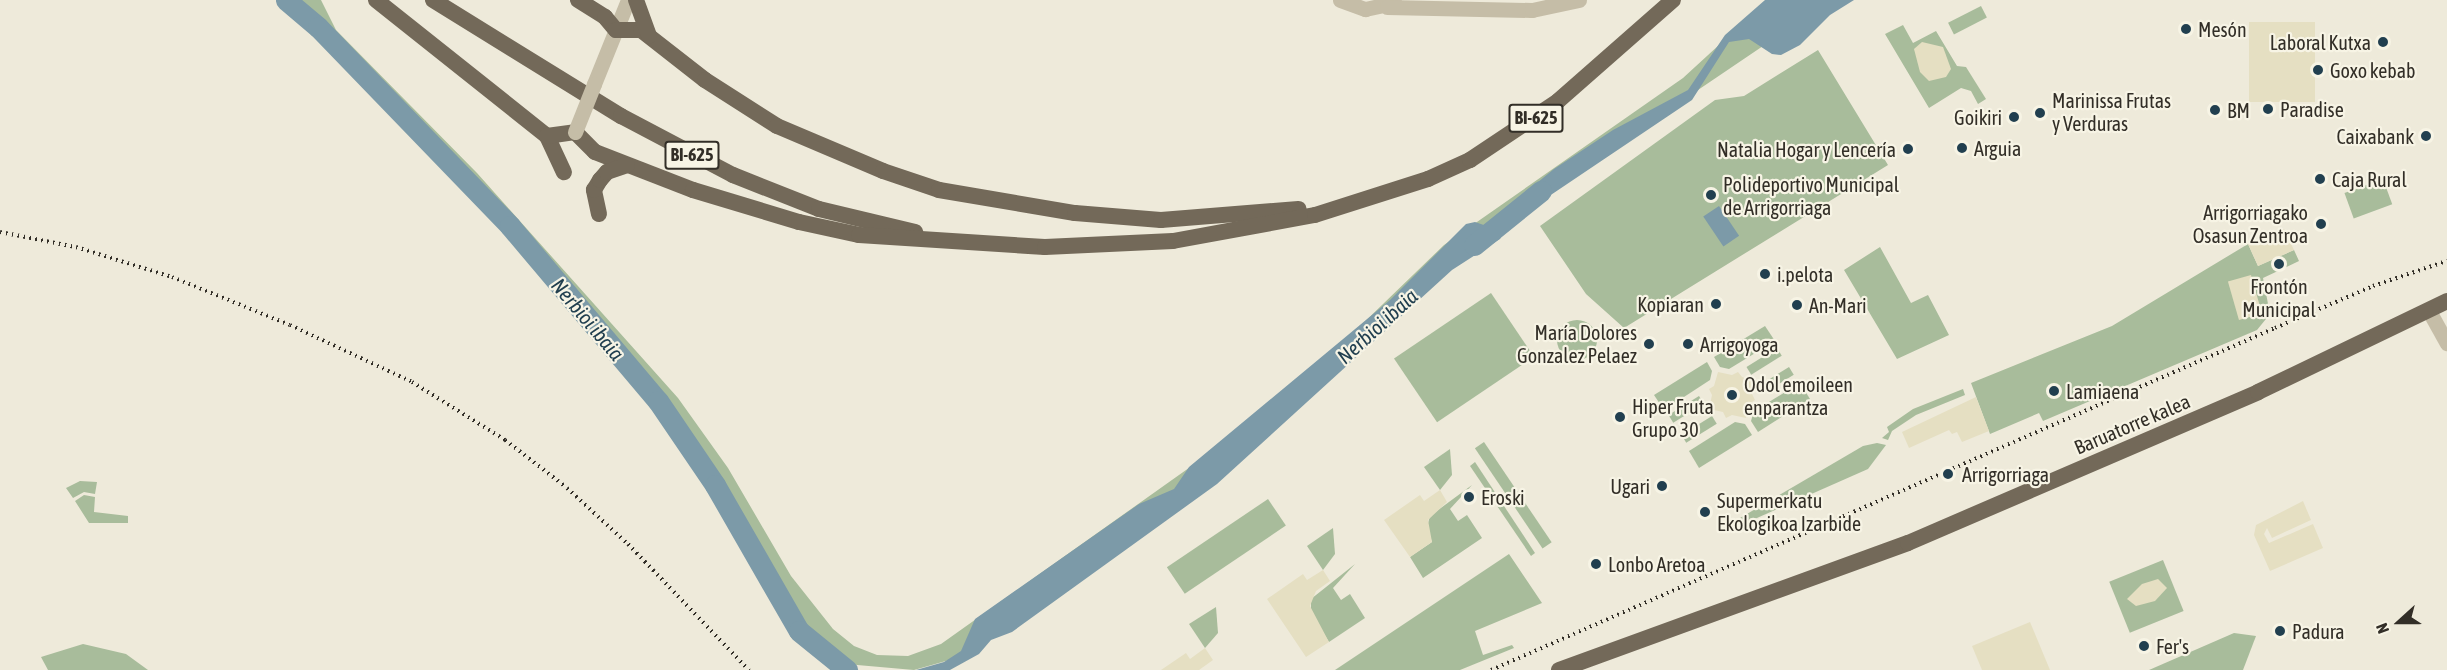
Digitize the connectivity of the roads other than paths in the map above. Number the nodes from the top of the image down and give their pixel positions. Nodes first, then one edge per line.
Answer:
1 (376, 0) edge
2 (433, 0) edge
3 (578, 0) edge
4 (592, 0) edge
5 (628, 0) edge
6 (636, 0) edge
7 (1474, 0) edge
8 (1579, 0) edge
9 (1673, 0) edge
10 (1346, 2) edge
11 (1393, 4) edge
12 (1498, 9) junction
13 (616, 30) junction
14 (649, 36) junction
15 (575, 132) junction
16 (547, 136) junction
17 (627, 165) junction
18 (564, 172) dead end
19 (1374, 198) junction
20 (599, 214) dead end
21 (978, 244) junction
22 (2447, 301) edge
23 (2429, 311) junction
24 (2447, 343) edge
25 (1559, 670) edge

1 - 16 main road
2 - 21 main road, BI-625
3 - 4 main road
3 - 13 main road
5 - 13 street
6 - 14 main road
7 - 12 street
8 - 12 street
9 - 19 main road, BI-625
10 - 11 street
11 - 12 street
13 - 14 main road
13 - 15 street, bridge
14 - 19 main road
15 - 16 main road
15 - 17 main road
16 - 18 main road
17 - 20 main road
17 - 21 main road
19 - 21 main road, BI-625
22 - 23 main road, Baruatorre kalea
23 - 24 street
23 - 25 main road, Baruatorre kalea

